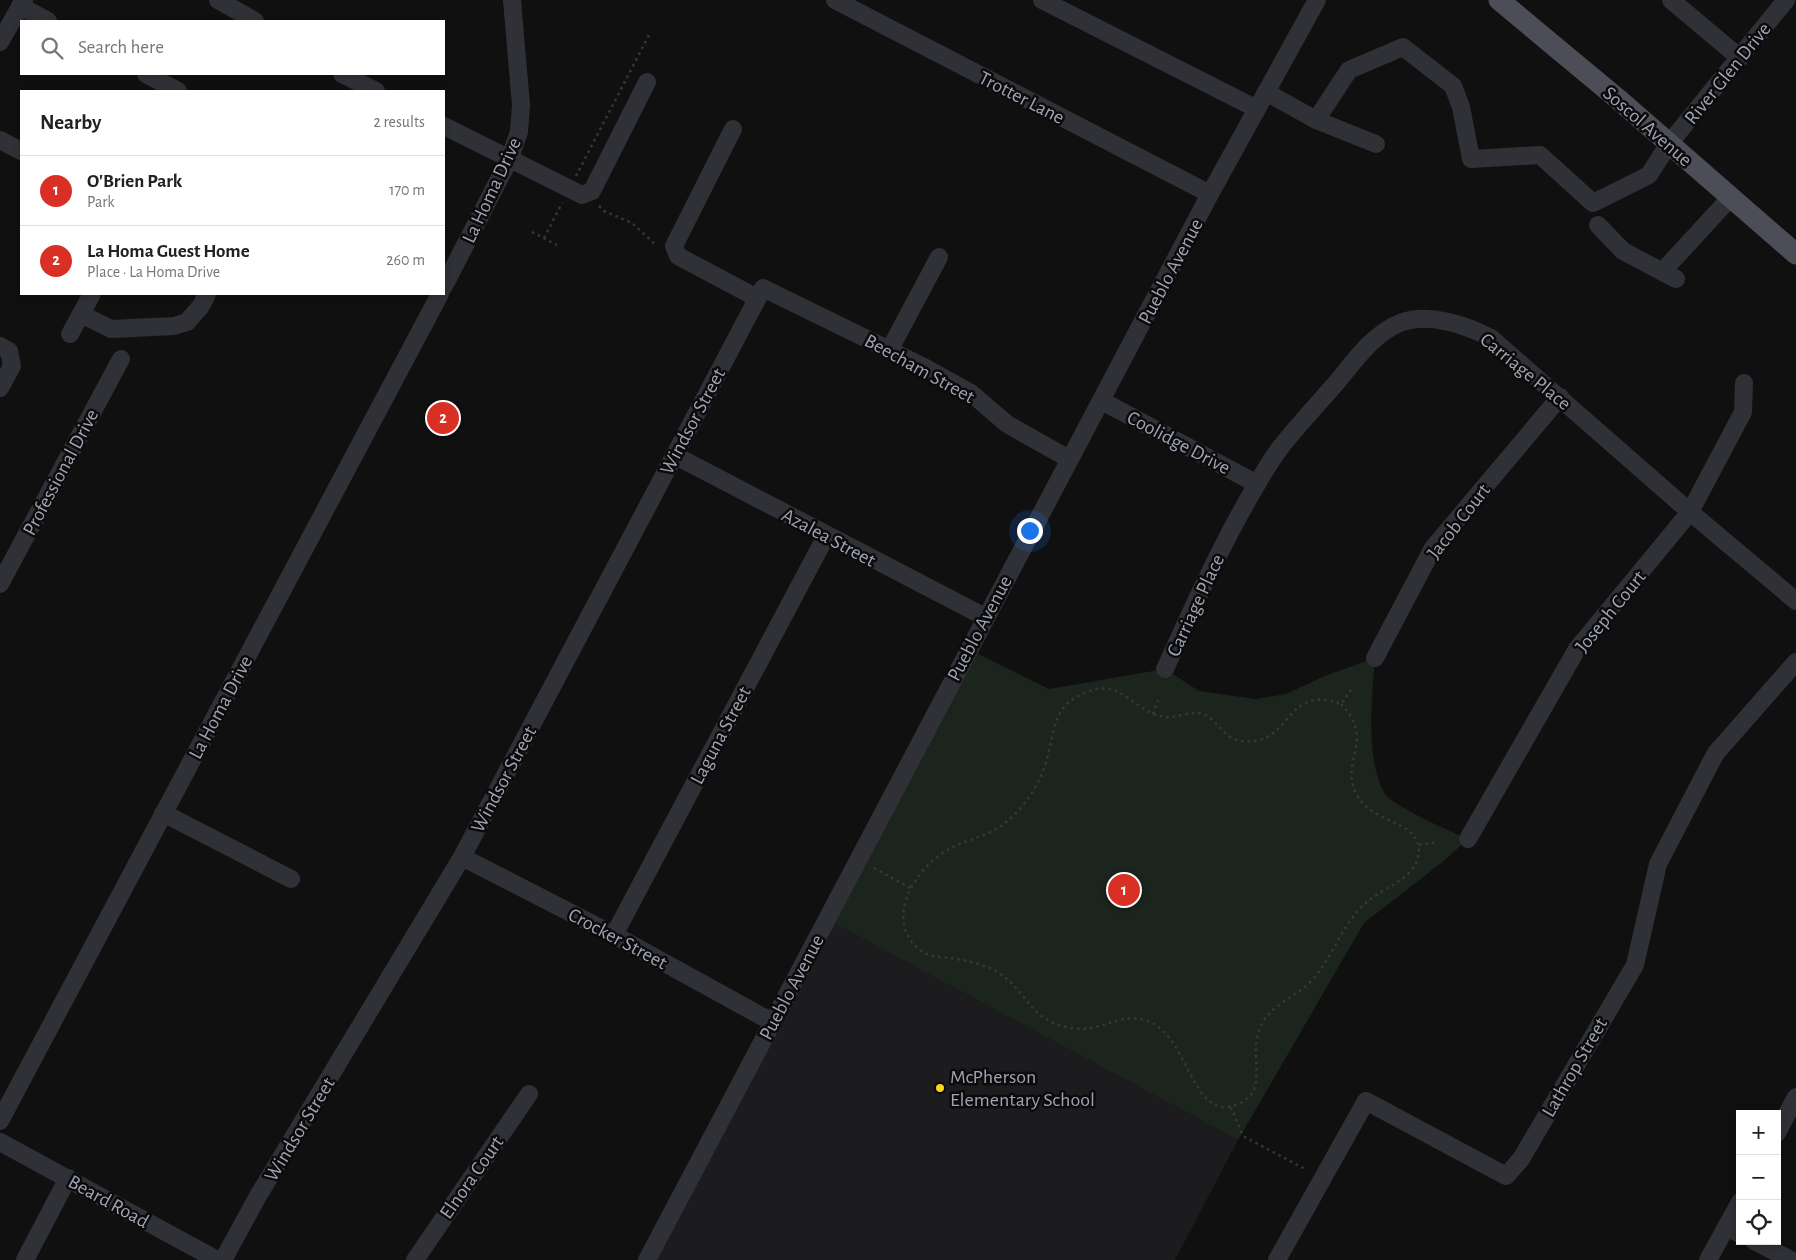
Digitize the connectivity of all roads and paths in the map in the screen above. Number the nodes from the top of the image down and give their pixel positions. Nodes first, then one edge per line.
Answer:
1 (218, 0) edge
2 (512, 0) edge
3 (835, 0) edge
4 (1042, 0) edge
5 (1317, 0) edge
6 (1499, 0) edge
7 (1671, 0) edge
8 (1786, 0) edge
9 (22, 3) edge
10 (47, 20) edge
11 (252, 20) edge
12 (649, 35) dead end
13 (0, 42) edge
14 (1740, 58) junction
15 (148, 75) edge
16 (344, 75) edge
17 (647, 82) dead end
18 (176, 90) edge
19 (374, 90) edge
20 (1266, 92) junction
21 (1257, 109) junction
22 (1316, 120) junction
23 (445, 127) edge
24 (733, 129) dead end
25 (0, 140) edge
26 (1376, 144) dead end
27 (1668, 145) junction
28 (20, 151) edge
29 (509, 160) junction
30 (569, 189) junction
31 (589, 193) junction
32 (1210, 194) junction
33 (1731, 197) junction
34 (1598, 225) dead end
35 (532, 232) dead end
36 (544, 238) junction
37 (557, 245) dead end
38 (656, 246) dead end
39 (1796, 254) edge
40 (939, 257) dead end
41 (445, 284) edge
42 (760, 293) junction
43 (91, 295) edge
44 (206, 295) edge
45 (439, 295) edge
46 (81, 314) junction
47 (70, 334) dead end
48 (0, 346) edge
49 (890, 349) junction
50 (121, 359) dead end
51 (1744, 383) dead end
52 (0, 388) edge
53 (1560, 397) junction
54 (1102, 400) junction
55 (674, 455) junction
56 (1069, 459) junction
57 (1257, 484) junction
58 (1690, 512) junction
59 (826, 536) junction
60 (0, 584) edge
61 (1796, 601) edge
62 (985, 617) junction
63 (1375, 658) dead end
64 (1796, 662) edge
65 (1165, 669) dead end
66 (1351, 690) dead end
67 (1158, 700) dead end
68 (1341, 704) junction
69 (1153, 714) junction
70 (163, 814) junction
71 (1468, 839) dead end
72 (1438, 842) dead end
73 (1419, 845) junction
74 (462, 857) junction
75 (874, 868) dead end
76 (291, 879) dead end
77 (912, 889) junction
78 (614, 935) junction
79 (772, 1022) junction
80 (529, 1094) dead end
81 (1231, 1107) junction
82 (1794, 1107) edge
83 (0, 1121) edge
84 (1781, 1127) edge
85 (0, 1142) edge
86 (1305, 1169) dead end
87 (68, 1178) junction
88 (1736, 1219) edge
89 (1733, 1231) edge
90 (1762, 1245) edge
91 (25, 1260) edge
92 (217, 1260) edge
93 (223, 1260) edge
94 (415, 1260) edge
95 (647, 1260) edge
96 (1277, 1260) edge
97 (1708, 1260) edge
98 (1791, 1260) edge

1 - 11 street
2 - 29 street, La Homa Drive
3 - 32 street, Trotter Lane
4 - 21 street
5 - 20 street, Pueblo Avenue
6 - 27 main road, Soscol Avenue
7 - 14 street
8 - 14 street, River Glen Drive
9 - 10 street
9 - 13 street
12 - 30 path
14 - 27 street, River Glen Drive
15 - 18 street
16 - 19 street
17 - 31 street
20 - 21 street, Pueblo Avenue
20 - 22 street
21 - 32 street, Pueblo Avenue
22 - 26 street
22 - 27 street, River Glen Drive
23 - 29 street
24 - 42 street, Beecham Street
25 - 28 street
27 - 33 main road, Soscol Avenue
29 - 30 street
29 - 41 street, La Homa Drive
30 - 31 street
30 - 36 path
31 - 38 path
32 - 54 street, Pueblo Avenue
33 - 34 street
33 - 39 main road, Soscol Avenue
35 - 36 path
36 - 37 path
40 - 49 street
42 - 49 street, Beecham Street
42 - 55 street, Windsor Street
43 - 46 street
44 - 46 street
45 - 70 street, La Homa Drive
46 - 47 street
48 - 52 street
49 - 56 street, Beecham Street
50 - 60 street, Professional Drive
51 - 58 street, Joseph Court
53 - 57 street, Carriage Place
53 - 58 street, Carriage Place
53 - 63 street, Jacob Court
54 - 56 street, Pueblo Avenue
54 - 57 street, Coolidge Drive
55 - 59 street, Azalea Street
55 - 74 street, Windsor Street
56 - 62 street, Pueblo Avenue
57 - 65 street, Carriage Place
58 - 61 street, Carriage Place
58 - 71 street, Joseph Court
59 - 62 street, Azalea Street
59 - 78 street, Laguna Street
62 - 79 street, Pueblo Avenue
64 - 96 street, Lathrop Street
66 - 68 path
67 - 69 path
68 - 69 path
68 - 73 path
69 - 77 path
70 - 76 street
70 - 83 street, La Homa Drive
72 - 73 path
73 - 81 path
74 - 78 street, Crocker Street
74 - 93 street, Windsor Street
75 - 77 path
77 - 81 path
78 - 79 street, Crocker Street
79 - 95 street, Pueblo Avenue
80 - 94 street, Elnora Court
81 - 86 path
82 - 84 street
85 - 87 street, Beard Road
87 - 91 street
87 - 92 street, Beard Road
88 - 89 street
89 - 97 street
90 - 98 street

